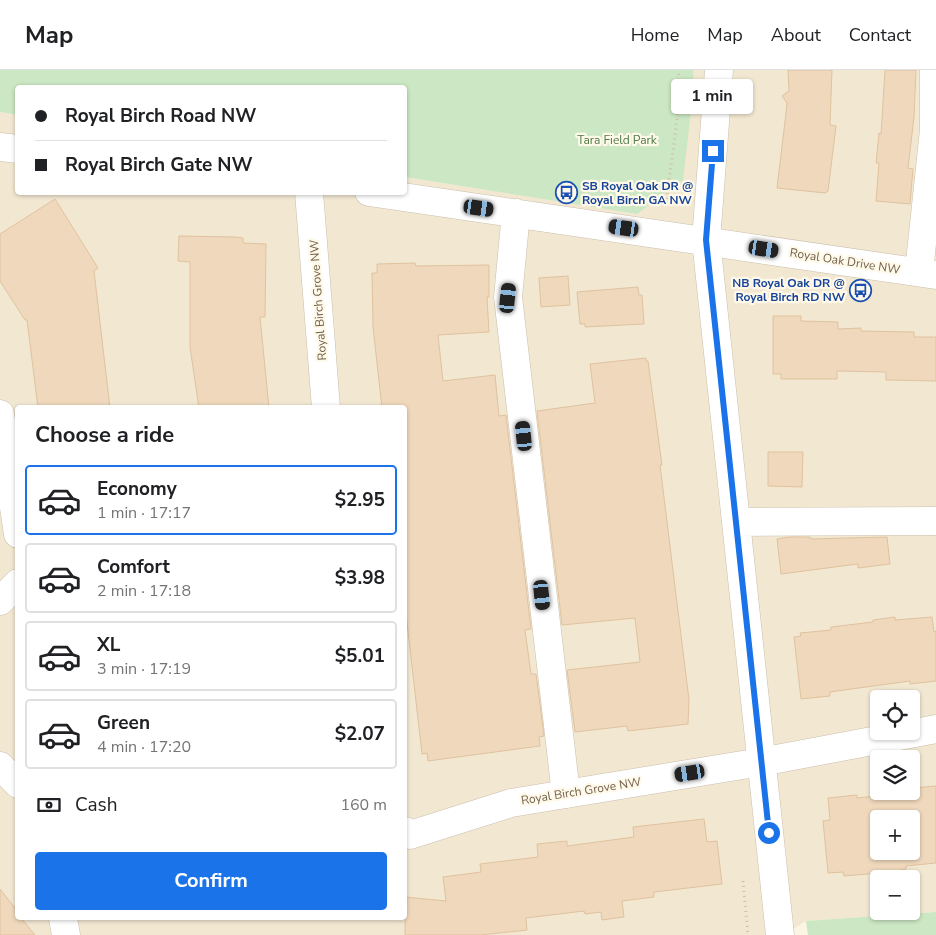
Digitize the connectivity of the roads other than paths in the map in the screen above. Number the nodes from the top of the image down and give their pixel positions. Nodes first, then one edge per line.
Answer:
1 (719, 70) edge
2 (934, 70) edge
3 (0, 147) edge
4 (15, 149) edge
5 (309, 195) edge
6 (390, 195) edge
7 (516, 213) junction
8 (706, 240) junction
9 (928, 274) edge
10 (326, 405) edge
11 (0, 414) edge
12 (15, 514) edge
13 (936, 521) edge
14 (736, 522) junction
15 (15, 586) edge
16 (0, 601) edge
17 (936, 729) edge
18 (761, 762) junction
19 (0, 766) edge
20 (15, 781) edge
21 (566, 794) junction
22 (407, 833) edge
23 (64, 920) edge
24 (66, 935) edge
25 (780, 935) edge

1 - 8 street
2 - 9 street
3 - 4 street
5 - 10 street, Royal Birch Grove NW
6 - 7 street, Royal Oak Drive NW
7 - 8 street, Royal Oak Drive NW
7 - 21 street
8 - 9 street, Royal Oak Drive NW
8 - 14 street
11 - 12 street
13 - 14 street
14 - 18 street
15 - 16 street
17 - 18 street, Royal Birch Grove NW
18 - 21 street, Royal Birch Grove NW
18 - 25 street
19 - 20 street
21 - 22 street, Royal Birch Grove NW
23 - 24 street

